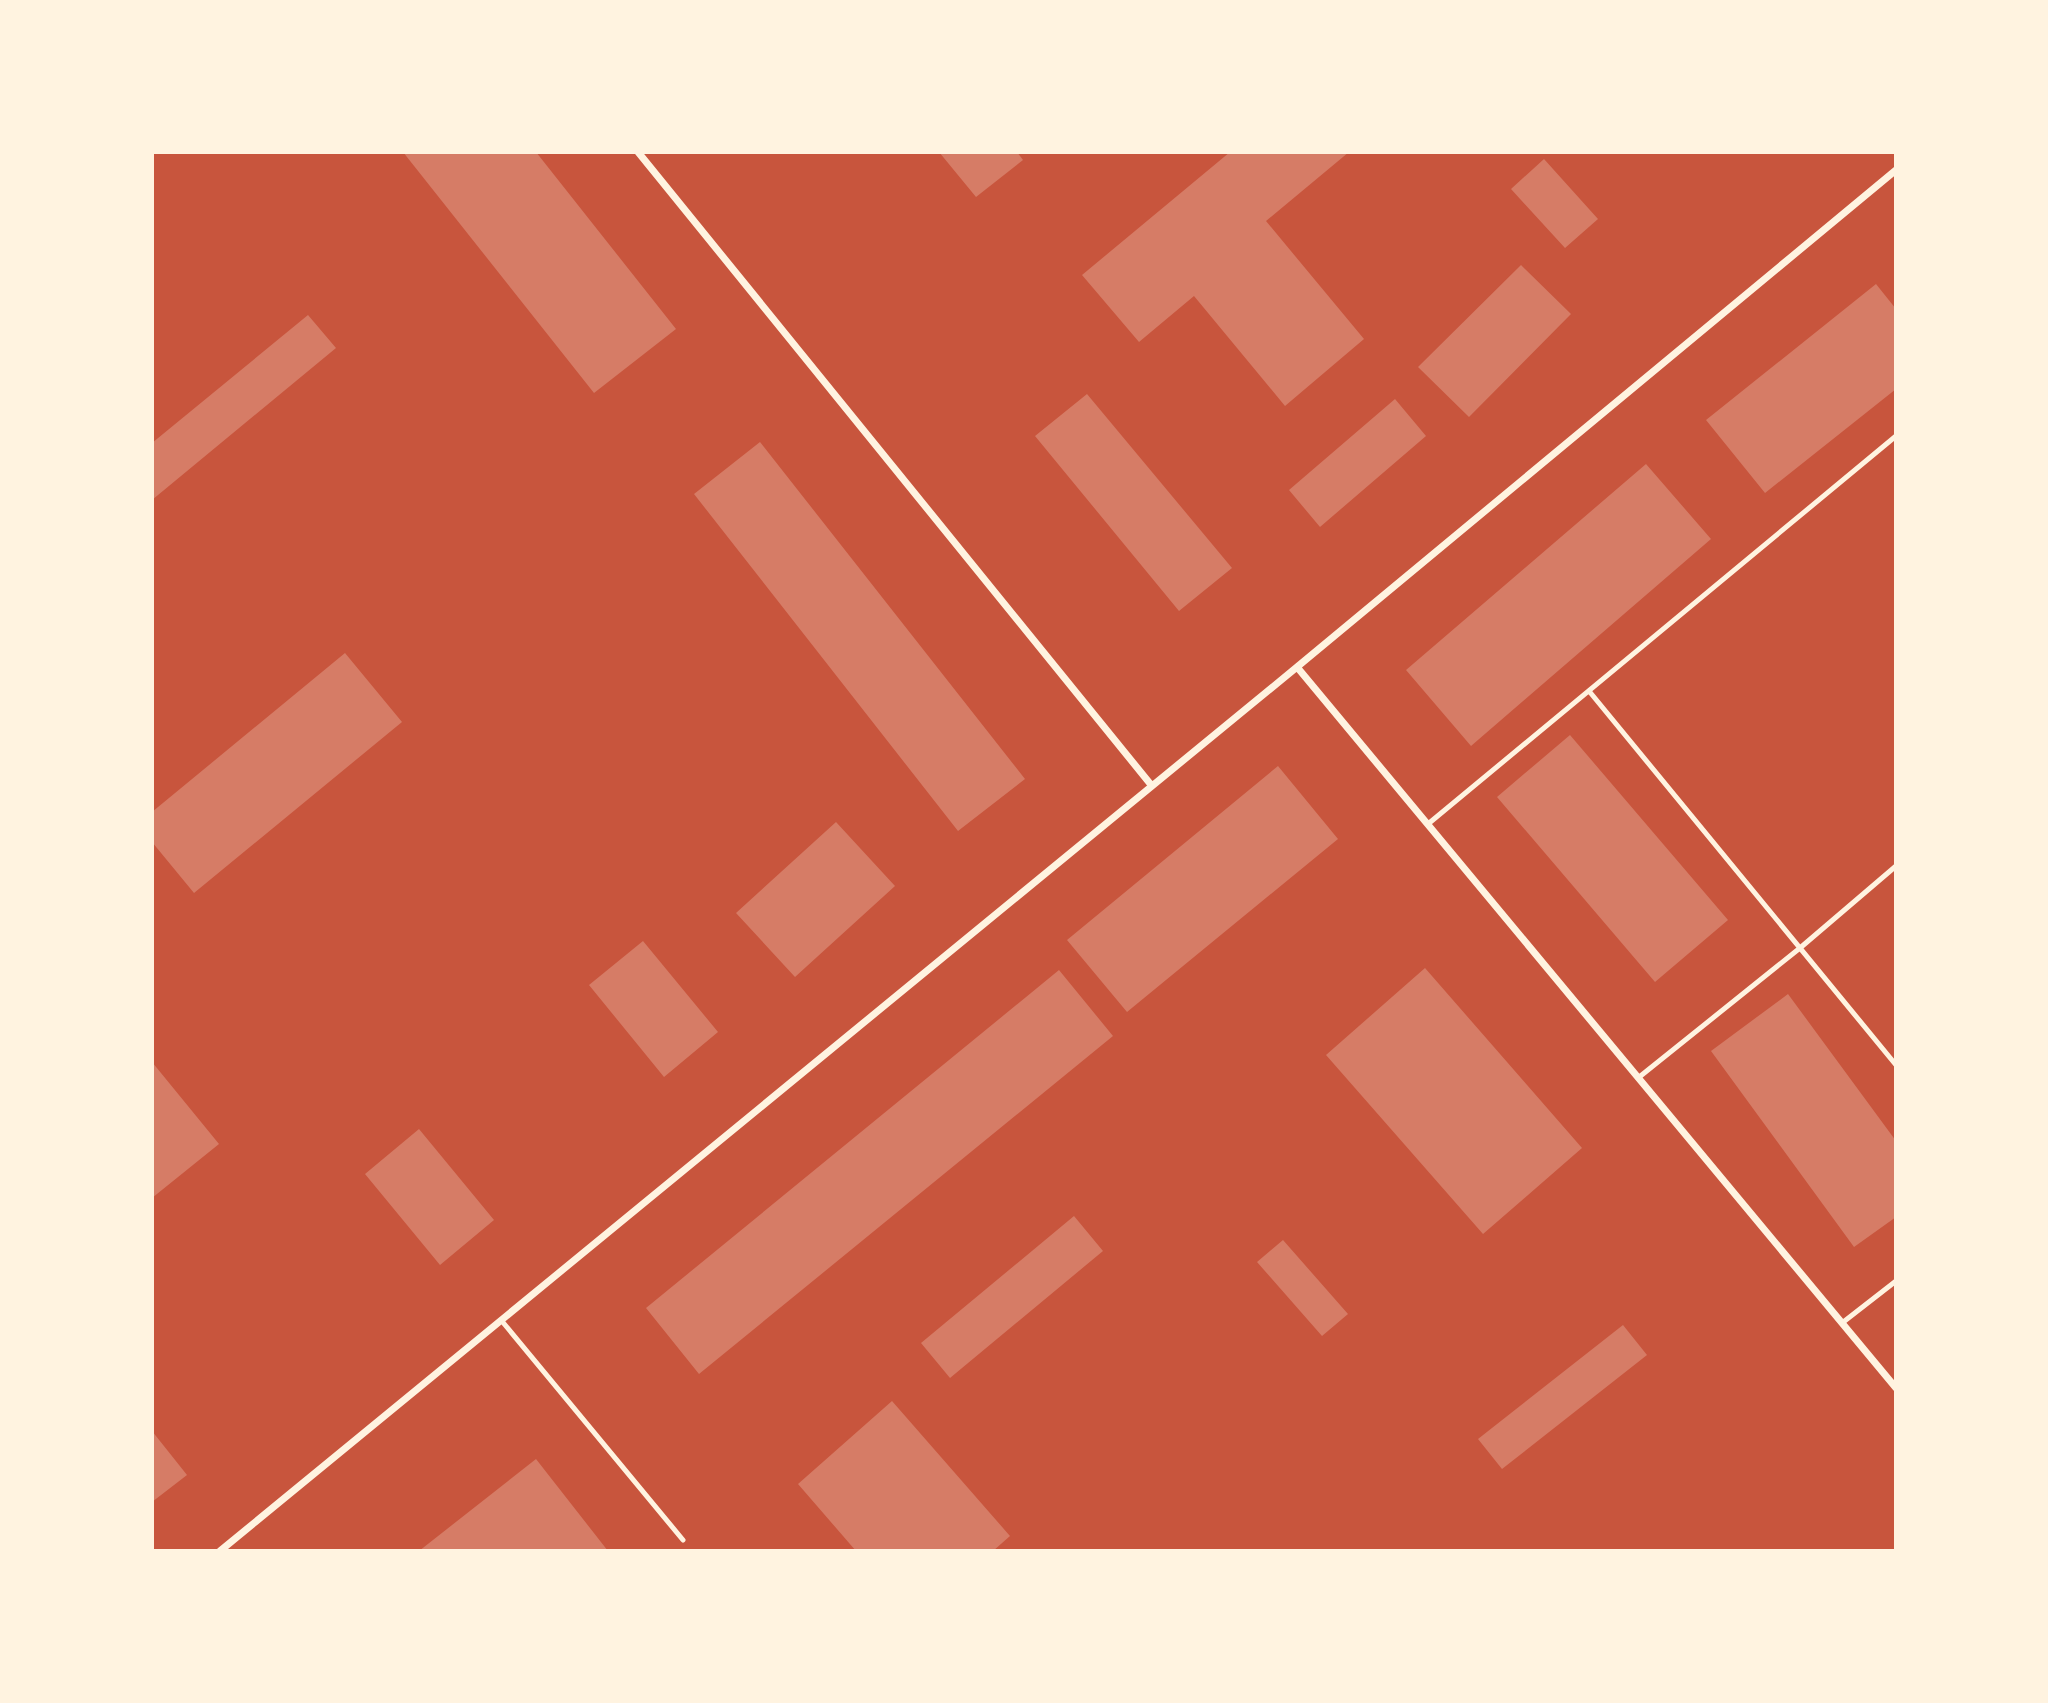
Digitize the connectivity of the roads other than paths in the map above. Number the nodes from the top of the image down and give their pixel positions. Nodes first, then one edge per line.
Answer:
1 (638, 152) edge
2 (1896, 170) edge
3 (1895, 437) edge
4 (1297, 667) junction
5 (1589, 691) junction
6 (1152, 786) junction
7 (1428, 824) junction
8 (1896, 866) edge
9 (1800, 948) junction
10 (1896, 1065) edge
11 (1638, 1078) junction
12 (1896, 1281) edge
13 (501, 1320) junction
14 (1842, 1323) junction
15 (1896, 1388) edge
16 (683, 1540) dead end
17 (220, 1551) edge

1 - 6 street
2 - 4 street
3 - 5 lane
4 - 6 street
4 - 7 street
5 - 7 lane
5 - 9 lane
6 - 13 street
7 - 11 street
8 - 9 lane
9 - 10 lane
9 - 11 lane
11 - 14 street
12 - 14 lane
13 - 16 lane
13 - 17 street
14 - 15 street

